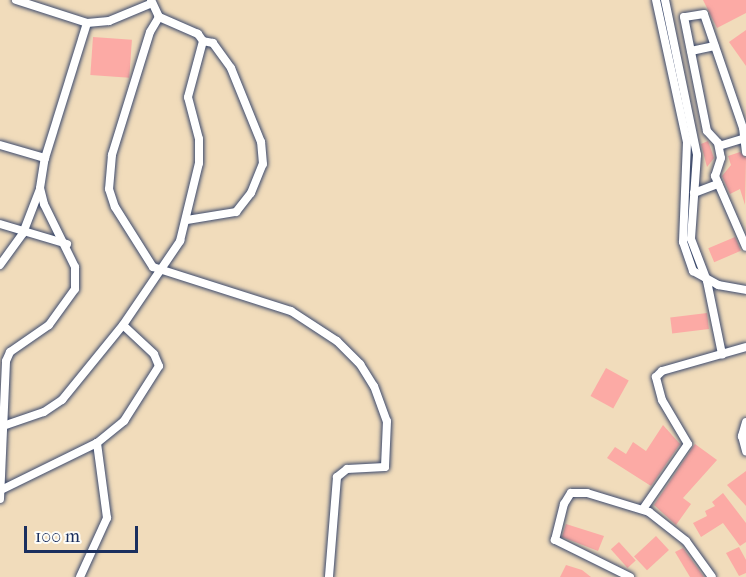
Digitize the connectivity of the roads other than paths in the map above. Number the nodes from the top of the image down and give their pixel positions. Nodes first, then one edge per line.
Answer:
1 (15, 0) edge
2 (656, 0) edge
3 (665, 0) edge
4 (151, 2) edge
5 (663, 12) junction
6 (159, 17) junction
7 (87, 23) junction
8 (203, 41) junction
9 (714, 46) junction
10 (691, 51) junction
11 (672, 55) junction
12 (742, 139) junction
13 (0, 145) edge
14 (719, 146) junction
15 (746, 152) edge
16 (45, 158) junction
17 (718, 184) junction
18 (40, 188) junction
19 (696, 192) junction
20 (686, 194) junction
21 (187, 220) junction
22 (0, 224) edge
23 (23, 233) junction
24 (67, 244) junction
25 (746, 247) edge
26 (0, 265) edge
27 (160, 270) junction
28 (707, 281) junction
29 (746, 290) edge
30 (123, 325) junction
31 (746, 347) edge
32 (0, 352) edge
33 (10, 352) junction
34 (722, 354) junction
35 (746, 422) edge
36 (3, 426) junction
37 (97, 443) junction
38 (746, 451) edge
39 (1, 494) edge
40 (643, 509) junction
41 (80, 577) edge
42 (329, 577) edge
43 (630, 577) edge
44 (712, 577) edge

1 - 7 street
2 - 5 street
3 - 5 street
4 - 6 street
4 - 7 street
5 - 11 street
6 - 8 street
6 - 27 street
7 - 16 street
8 - 21 street
8 - 21 street
9 - 10 street
9 - 10 street
9 - 12 street
10 - 14 street
11 - 19 street
11 - 20 street
12 - 14 street
12 - 15 street
13 - 16 street
14 - 17 street
16 - 18 street
17 - 19 street
17 - 25 street
18 - 23 street
18 - 24 street
19 - 20 street
19 - 28 street
20 - 28 street
21 - 27 street
22 - 23 street
23 - 24 street
23 - 26 street
24 - 33 street
27 - 30 street
27 - 42 street
28 - 29 street
28 - 34 street
30 - 36 street
30 - 37 street
31 - 34 street
32 - 33 street
33 - 36 street
34 - 40 street
35 - 38 street
36 - 39 street
37 - 39 street
37 - 41 street
40 - 43 street
40 - 44 street

